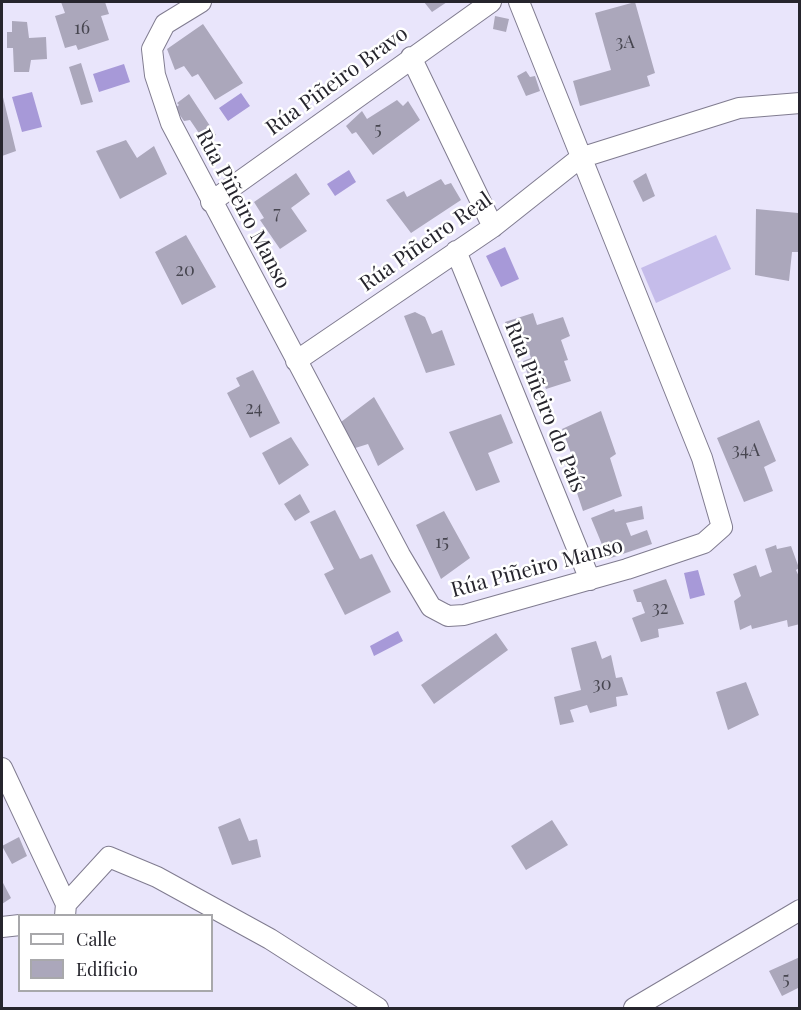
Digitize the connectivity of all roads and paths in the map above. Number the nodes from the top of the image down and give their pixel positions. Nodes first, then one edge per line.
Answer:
1 (201, 2) edge
2 (491, 2) edge
3 (519, 2) edge
4 (411, 57) junction
5 (800, 103) edge
6 (580, 158) junction
7 (211, 202) junction
8 (493, 226) junction
9 (456, 251) junction
10 (296, 361) junction
11 (590, 580) junction
12 (2, 768) edge
13 (65, 910) edge
14 (797, 911) edge
15 (18, 925) edge
16 (2, 927) edge
17 (378, 1008) edge
18 (634, 1008) edge

1 - 7 street, Rúa Piñeiro Manso
2 - 4 street, Rúa Piñeiro Bravo
3 - 6 street
4 - 7 street, Rúa Piñeiro Bravo
4 - 8 street
5 - 6 street
6 - 8 street, Rúa Piñeiro Real
6 - 11 street, Rúa Piñeiro Manso
7 - 10 street, Rúa Piñeiro Manso
8 - 9 street, Rúa Piñeiro Real
9 - 10 street, Rúa Piñeiro Real
9 - 11 street, Rúa Piñeiro do País
10 - 11 street, Rúa Piñeiro Manso
12 - 13 street
13 - 17 street
14 - 18 street
15 - 16 street

